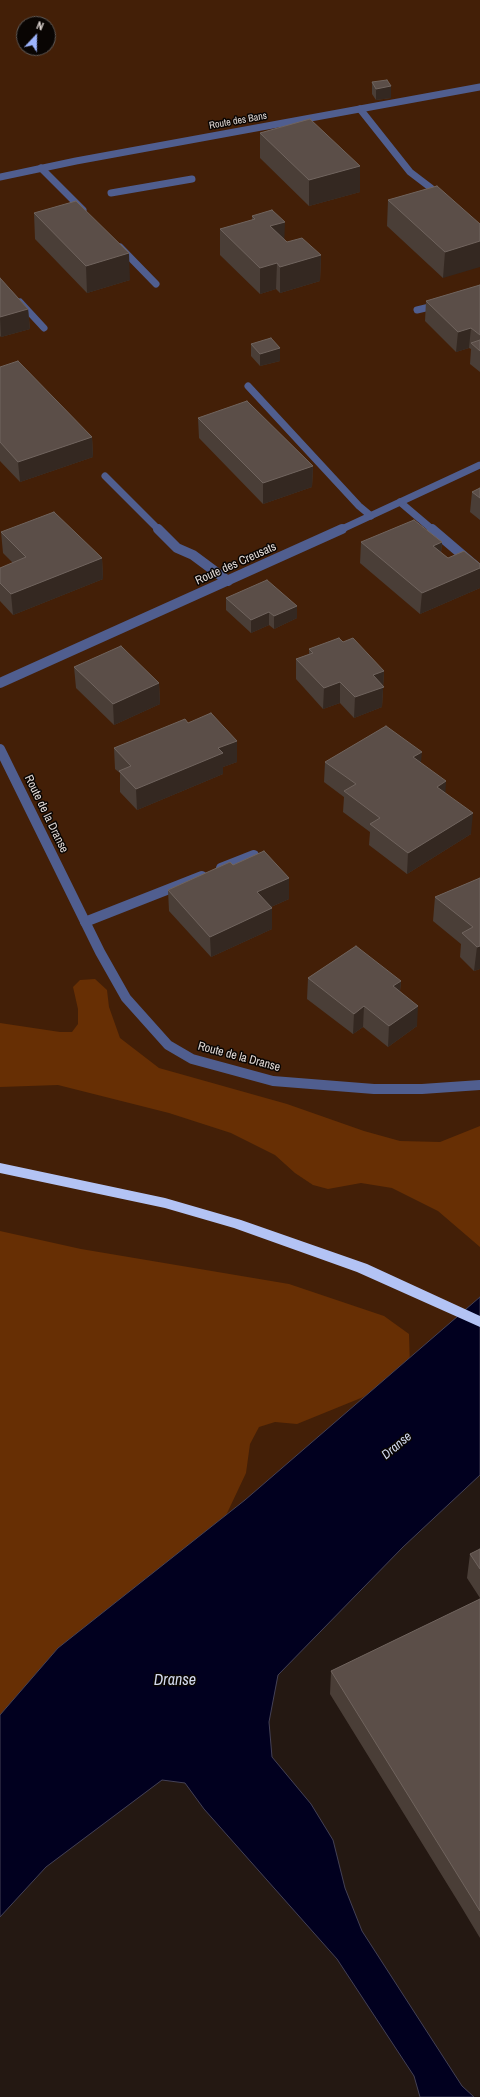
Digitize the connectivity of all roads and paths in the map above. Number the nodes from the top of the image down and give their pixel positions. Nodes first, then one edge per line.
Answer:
1 (480, 87) edge
2 (360, 108) junction
3 (41, 168) junction
4 (0, 177) edge
5 (192, 179) dead end
6 (431, 188) edge
7 (111, 193) dead end
8 (91, 218) edge
9 (113, 240) edge
10 (156, 284) dead end
11 (15, 296) edge
12 (445, 303) edge
13 (417, 310) dead end
14 (44, 328) dead end
15 (248, 386) dead end
16 (480, 465) edge
17 (106, 476) dead end
18 (400, 502) junction
19 (371, 516) junction
20 (480, 570) edge
21 (228, 581) junction
22 (0, 683) edge
23 (0, 749) edge
24 (254, 855) edge
25 (85, 922) junction
26 (480, 1085) edge
27 (0, 1168) edge
28 (480, 1322) edge

1 - 2 street, Route des Bans
2 - 3 street, Route des Bans
2 - 6 street
3 - 4 street, Route des Bans
3 - 8 street
5 - 7 street
9 - 10 street
11 - 14 street
12 - 13 street
15 - 19 street
16 - 18 street, Route des Creusats
17 - 21 street
18 - 19 street, Route des Creusats
18 - 20 street
19 - 21 street, Route des Creusats
21 - 22 street, Route des Creusats
23 - 25 street, Route de la Dranse
24 - 25 street
25 - 26 street, Route de la Dranse
27 - 28 highway

